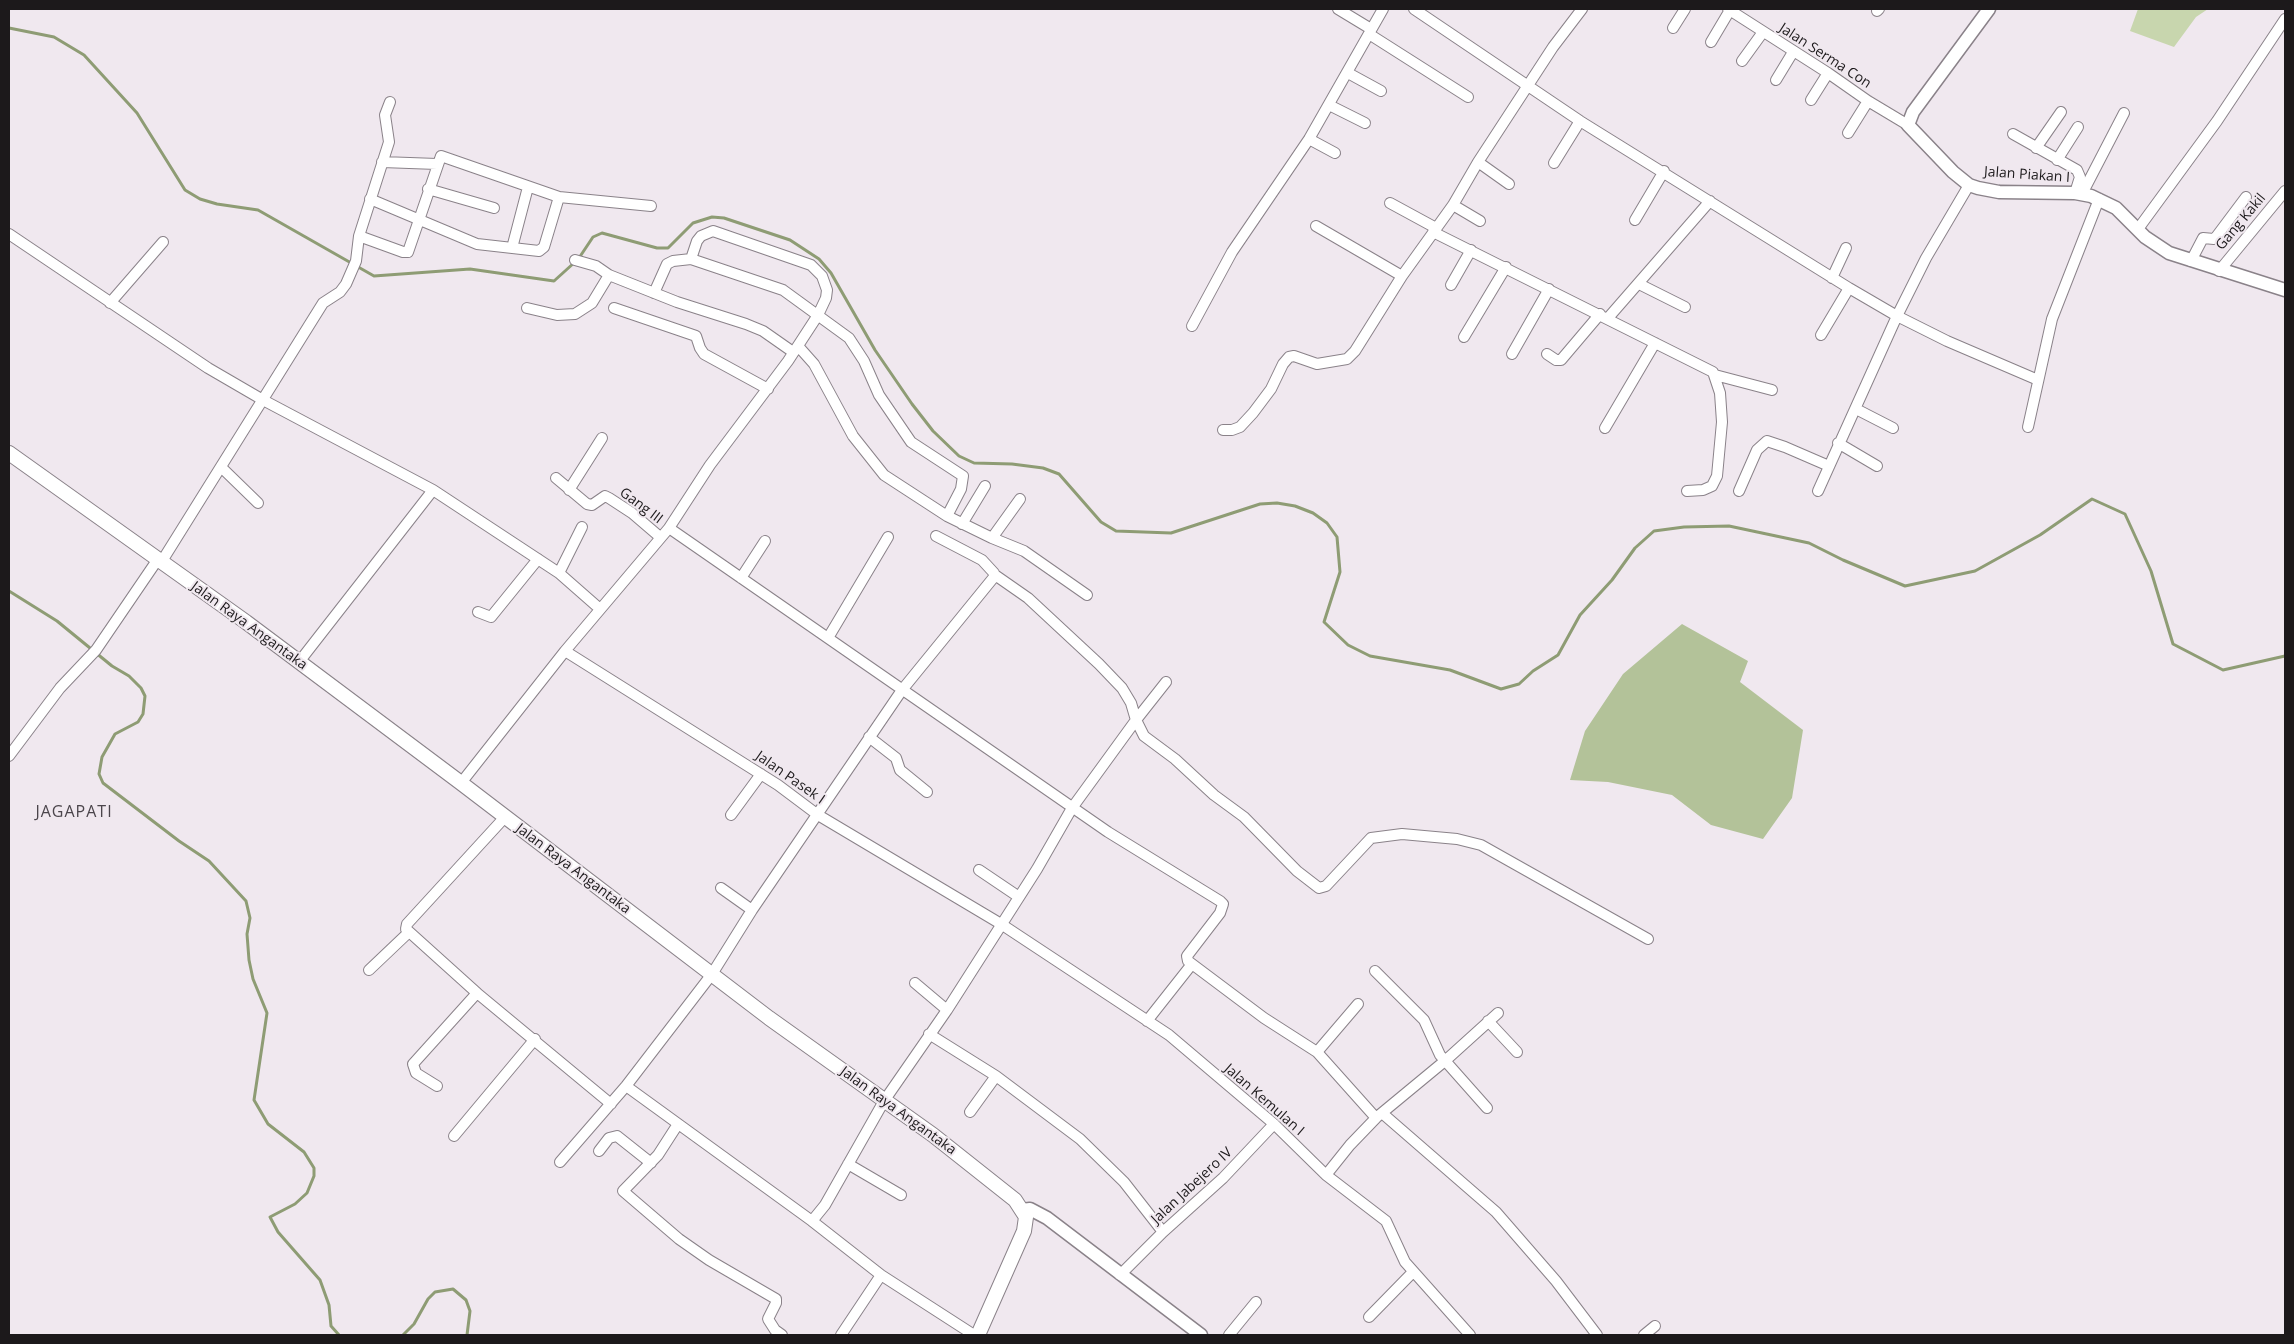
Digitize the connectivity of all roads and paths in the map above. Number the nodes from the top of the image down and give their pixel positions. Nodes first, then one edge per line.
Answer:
1 (1338, 9) edge
2 (1382, 9) edge
3 (1414, 9) edge
4 (1582, 9) edge
5 (1685, 9) edge
6 (1989, 9) edge
7 (1729, 10) edge
8 (2285, 19) edge
9 (1673, 28) dead end
10 (1370, 31) junction
11 (1763, 32) junction
12 (1711, 42) dead end
13 (1793, 52) junction
14 (1742, 61) dead end
15 (1828, 72) junction
16 (1348, 73) junction
17 (1776, 80) dead end
18 (1528, 87) junction
19 (1381, 91) dead end
20 (1468, 97) dead end
21 (1811, 100) dead end
22 (1868, 101) junction
23 (390, 102) dead end
24 (1329, 105) junction
25 (2061, 112) dead end
26 (2124, 113) dead end
27 (1580, 121) junction
28 (1365, 123) dead end
29 (1908, 125) junction
30 (2078, 127) dead end
31 (1848, 133) dead end
32 (2013, 134) dead end
33 (1309, 139) junction
34 (2036, 148) junction
35 (1335, 153) dead end
36 (2057, 160) junction
37 (382, 162) junction
38 (1478, 162) junction
39 (1554, 163) dead end
40 (437, 164) junction
41 (1664, 171) junction
42 (1509, 184) dead end
43 (1969, 185) junction
44 (528, 188) junction
45 (428, 189) junction
46 (2285, 191) edge
47 (2078, 194) junction
48 (559, 197) junction
49 (2246, 197) dead end
50 (370, 199) junction
51 (2100, 200) junction
52 (1710, 201) junction
53 (1390, 203) dead end
54 (1453, 205) junction
55 (651, 206) dead end
56 (494, 208) dead end
57 (420, 218) junction
58 (1635, 220) dead end
59 (1480, 221) dead end
60 (1316, 226) dead end
61 (2138, 229) junction
62 (1435, 230) junction
63 (9, 234) edge
64 (358, 236) junction
65 (163, 242) dead end
66 (512, 248) junction
67 (1846, 248) dead end
68 (1471, 250) junction
69 (691, 259) junction
70 (576, 260) dead end
71 (2191, 261) junction
72 (1506, 267) junction
73 (2218, 271) junction
74 (608, 275) junction
75 (1402, 276) junction
76 (1832, 278) junction
77 (1639, 284) junction
78 (1451, 285) dead end
79 (1849, 288) junction
80 (1549, 289) junction
81 (2285, 290) edge
82 (654, 293) junction
83 (110, 302) junction
84 (1685, 307) dead end
85 (527, 308) dead end
86 (614, 308) dead end
87 (818, 315) junction
88 (1604, 316) junction
89 (1897, 316) junction
90 (1192, 326) dead end
91 (1821, 336) dead end
92 (1464, 337) dead end
93 (1655, 343) junction
94 (1512, 354) dead end
95 (1547, 354) dead end
96 (790, 357) junction
97 (1714, 375) junction
98 (2038, 380) junction
99 (768, 389) junction
100 (1772, 390) dead end
101 (263, 400) junction
102 (1856, 409) junction
103 (2028, 427) dead end
104 (1605, 428) dead end
105 (1894, 428) dead end
106 (1223, 430) dead end
107 (602, 438) dead end
108 (1838, 443) junction
109 (9, 453) edge
110 (1829, 466) junction
111 (1877, 466) dead end
112 (220, 467) junction
113 (556, 478) dead end
114 (985, 486) dead end
115 (433, 490) junction
116 (569, 490) junction
117 (1818, 491) dead end
118 (1687, 492) dead end
119 (1739, 492) dead end
120 (1020, 499) dead end
121 (258, 503) dead end
122 (947, 516) junction
123 (962, 524) junction
124 (582, 526) dead end
125 (669, 528) junction
126 (936, 536) dead end
127 (660, 537) junction
128 (888, 537) dead end
129 (992, 538) junction
130 (764, 541) dead end
131 (538, 559) junction
132 (160, 560) junction
133 (559, 573) junction
134 (995, 575) junction
135 (741, 578) junction
136 (1087, 595) dead end
137 (600, 609) junction
138 (478, 612) dead end
139 (828, 638) junction
140 (565, 651) junction
141 (299, 662) junction
142 (1166, 682) dead end
143 (902, 690) junction
144 (1136, 720) junction
145 (869, 737) junction
146 (9, 756) edge
147 (761, 774) junction
148 (461, 783) junction
149 (927, 792) dead end
150 (1072, 808) junction
151 (731, 815) dead end
152 (818, 815) junction
153 (505, 817) junction
154 (979, 870) dead end
155 (720, 888) dead end
156 (1019, 897) junction
157 (752, 910) junction
158 (1001, 924) junction
159 (409, 932) junction
160 (1648, 939) dead end
161 (1192, 964) junction
162 (368, 970) dead end
163 (1375, 971) dead end
164 (712, 974) junction
165 (915, 984) dead end
166 (477, 993) junction
167 (1358, 1004) dead end
168 (947, 1010) junction
169 (1498, 1013) dead end
170 (1147, 1021) junction
171 (1488, 1021) junction
172 (929, 1034) junction
173 (534, 1039) junction
174 (1317, 1052) junction
175 (1517, 1052) dead end
176 (1446, 1060) junction
177 (996, 1076) junction
178 (437, 1086) dead end
179 (626, 1086) junction
180 (884, 1102) junction
181 (611, 1104) junction
182 (1487, 1108) dead end
183 (970, 1112) dead end
184 (1379, 1115) junction
185 (678, 1124) junction
186 (1274, 1124) junction
187 (454, 1136) dead end
188 (599, 1152) dead end
189 (560, 1162) dead end
190 (651, 1162) junction
191 (848, 1164) junction
192 (1326, 1175) junction
193 (901, 1195) dead end
194 (1022, 1210) junction
195 (812, 1221) junction
196 (1163, 1232) junction
197 (1124, 1270) junction
198 (1413, 1272) junction
199 (881, 1274) junction
200 (1256, 1302) dead end
201 (1368, 1317) dead end
202 (1655, 1326) dead end
203 (776, 1333) edge
204 (841, 1335) edge
205 (974, 1335) edge
206 (978, 1335) edge
207 (1201, 1335) edge
208 (1229, 1335) edge
209 (1470, 1335) edge
210 (1597, 1335) edge
211 (1644, 1335) edge

1 - 10 street
2 - 10 street
3 - 18 street
4 - 18 street
5 - 9 street
6 - 29 street
7 - 11 street, Jalan Serma Con
7 - 12 street
8 - 61 street
10 - 16 street
10 - 20 street
11 - 13 street, Jalan Serma Con
11 - 14 street
13 - 15 street, Jalan Serma Con
13 - 17 street
15 - 21 street
15 - 22 street, Jalan Serma Con
16 - 19 street
16 - 24 street
18 - 27 street
18 - 38 street
22 - 29 street, Jalan Serma Con
22 - 31 street
23 - 37 street
24 - 28 street
24 - 33 street
25 - 34 street
26 - 47 street
27 - 39 street
27 - 41 street
29 - 43 street, Jalan Piakan I
30 - 36 street
32 - 34 street
33 - 35 street
33 - 90 street
34 - 36 street
36 - 47 street
37 - 40 street
37 - 50 street
38 - 42 street
38 - 54 street
40 - 44 street
40 - 45 street
41 - 52 street
41 - 58 street
43 - 47 street, Jalan Piakan I
43 - 89 street
44 - 48 street
44 - 66 street
45 - 56 street
45 - 57 street
46 - 73 street, Gang Kakil
47 - 51 street, Jalan Piakan I
48 - 55 street
48 - 66 street
49 - 71 street
50 - 57 street
50 - 64 street
51 - 61 street, Jalan Piakan I
51 - 98 street
52 - 76 street
52 - 77 street
53 - 62 street
54 - 59 street
54 - 62 street
57 - 64 street
57 - 66 street
60 - 75 street
61 - 71 street, Jalan Piakan I
62 - 68 street
62 - 75 street
63 - 83 street
64 - 101 street
65 - 83 street
67 - 76 street
68 - 72 street
68 - 78 street
69 - 82 street
69 - 87 street
69 - 87 street
70 - 74 street
71 - 73 street, Jalan Piakan I
72 - 80 street
72 - 92 street
73 - 81 street, Jalan Piakan I
74 - 82 street
74 - 85 street
75 - 106 street
76 - 79 street
77 - 84 street
77 - 88 street
79 - 89 street
79 - 91 street
80 - 88 street
80 - 94 street
82 - 96 street
83 - 101 street
86 - 99 street
87 - 96 street
87 - 122 street
88 - 93 street
88 - 95 street
89 - 98 street
89 - 102 street
93 - 97 street
93 - 104 street
96 - 99 street
96 - 122 street
97 - 100 street
97 - 118 street
98 - 103 street
99 - 125 street
101 - 112 street
101 - 115 street
102 - 105 street
102 - 108 street
107 - 116 street
108 - 110 street
108 - 111 street
109 - 132 main road, Jalan Raya Angantaka
110 - 117 street
110 - 119 street
112 - 121 street
112 - 132 street
113 - 116 street
114 - 123 street
115 - 131 street
115 - 141 street
116 - 127 street, Gang III
120 - 129 street
122 - 123 street
123 - 129 street
124 - 133 street
125 - 127 street
125 - 135 street
126 - 134 street
127 - 137 street
128 - 139 street
129 - 136 street
130 - 135 street
131 - 133 street
131 - 138 street
132 - 141 main road, Jalan Raya Angantaka
132 - 146 street
133 - 137 street
134 - 143 street
134 - 144 street
135 - 139 street
137 - 140 street
139 - 143 street
140 - 147 street, Jalan Pasek I
140 - 148 street
141 - 148 main road, Jalan Raya Angantaka
142 - 144 street
143 - 145 street
143 - 150 street
144 - 150 street
144 - 160 street
145 - 149 street
145 - 152 street
147 - 151 street
147 - 152 street, Jalan Pasek I
148 - 153 main road, Jalan Raya Angantaka
150 - 156 street
150 - 161 street
152 - 157 street
152 - 158 street, Jalan Pasek I
153 - 159 street
153 - 164 main road, Jalan Raya Angantaka
154 - 156 street
155 - 157 street
156 - 158 street
157 - 164 street
158 - 168 street
158 - 170 street, Jalan Kemulan I
159 - 162 street
159 - 166 street
161 - 170 street
161 - 174 street
163 - 176 street
164 - 179 street
164 - 180 main road, Jalan Raya Angantaka
165 - 168 street
166 - 173 street
166 - 178 street
167 - 174 street
168 - 172 street
169 - 171 street
170 - 186 street, Jalan Kemulan I
171 - 175 street
171 - 176 street
172 - 177 street
172 - 180 street
173 - 181 street
173 - 187 street
174 - 184 street
176 - 182 street
176 - 184 street
177 - 183 street
177 - 196 street
179 - 181 street
179 - 185 street
180 - 191 street
180 - 194 main road, Jalan Raya Angantaka
181 - 189 street
184 - 192 street
184 - 210 street
185 - 190 street
185 - 195 street
186 - 192 street, Jalan Kemulan I
186 - 196 street, Jalan Jabejero IV
188 - 190 street
190 - 203 street
191 - 193 street
191 - 195 street
192 - 198 street, Jalan Kemulan I
194 - 197 street
194 - 206 main road
195 - 199 street
196 - 197 street, Jalan Jabejero IV
197 - 207 street
198 - 201 street
198 - 209 street, Jalan Kemulan I
199 - 204 street
199 - 205 street
200 - 208 street
202 - 211 street

